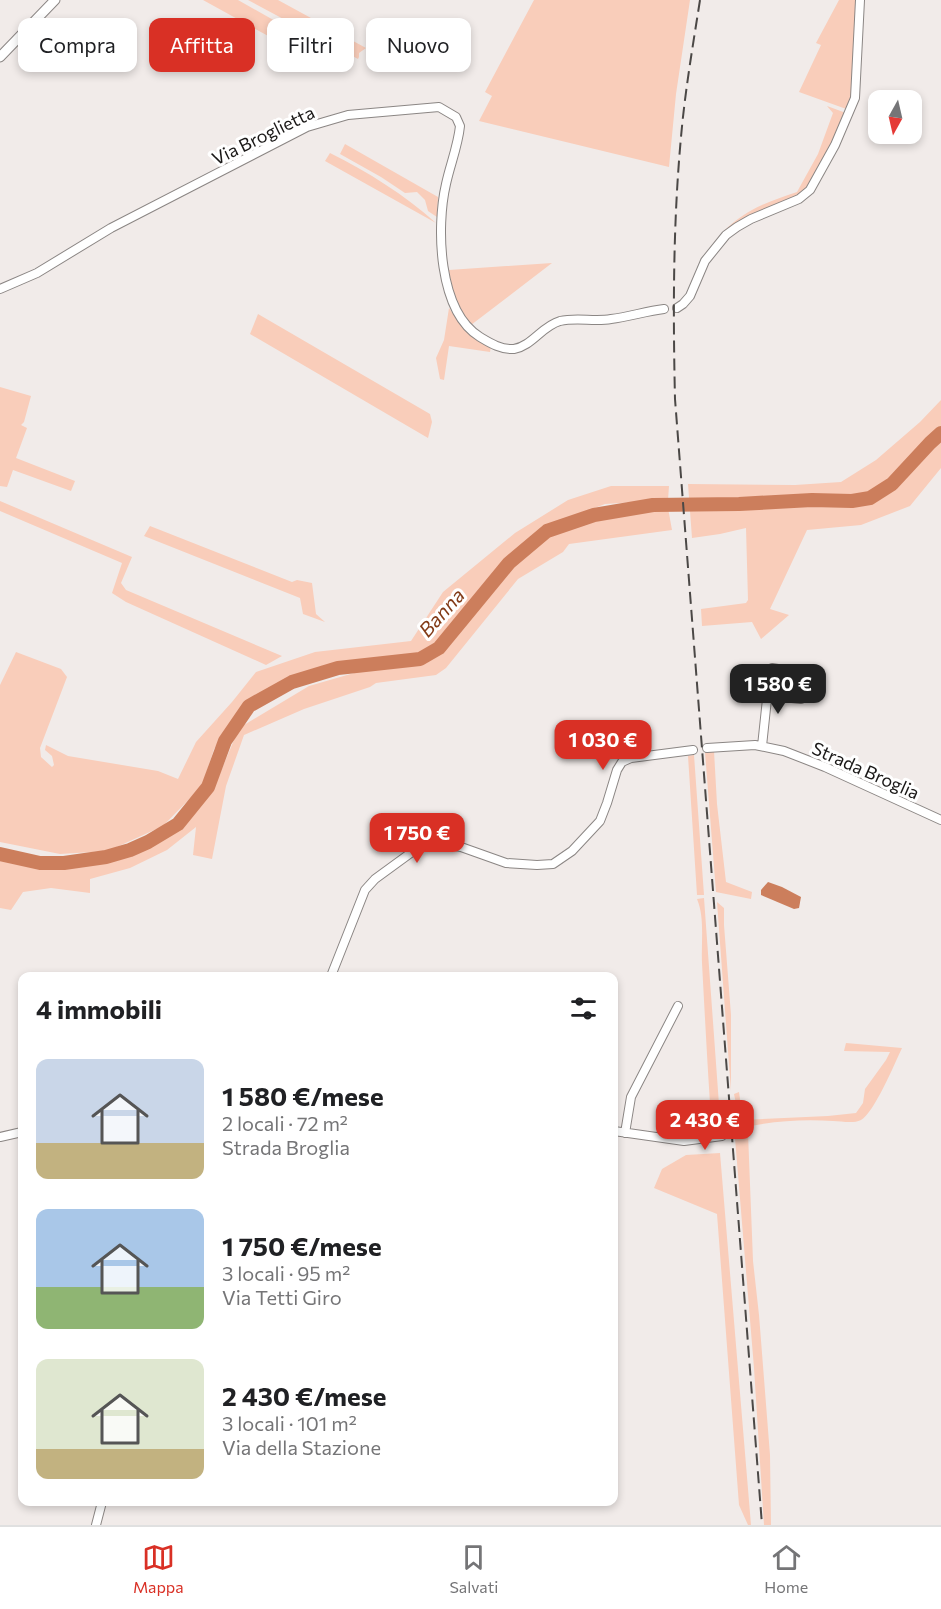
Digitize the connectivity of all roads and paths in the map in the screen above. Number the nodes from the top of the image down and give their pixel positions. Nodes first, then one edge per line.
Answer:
1 (55, 0) edge
2 (859, 2) edge
3 (0, 57) edge
4 (0, 290) edge
5 (677, 308) dead end
6 (664, 309) dead end
7 (778, 669) dead end
8 (767, 699) junction
9 (801, 699) dead end
10 (762, 746) junction
11 (707, 748) dead end
12 (693, 750) dead end
13 (941, 820) edge
14 (333, 972) edge
15 (678, 1006) dead end
16 (618, 1132) edge
17 (18, 1133) edge
18 (625, 1133) junction
19 (722, 1136) dead end
20 (0, 1137) edge
21 (101, 1506) edge
22 (96, 1525) edge

1 - 3 street
2 - 5 street
4 - 6 street, Via Broglietta
7 - 8 street
8 - 9 street
8 - 10 street
10 - 11 street, Strada Broglia
10 - 13 street, Strada Broglia
12 - 14 street
15 - 18 street
16 - 18 street
17 - 20 street
18 - 19 street
21 - 22 street

